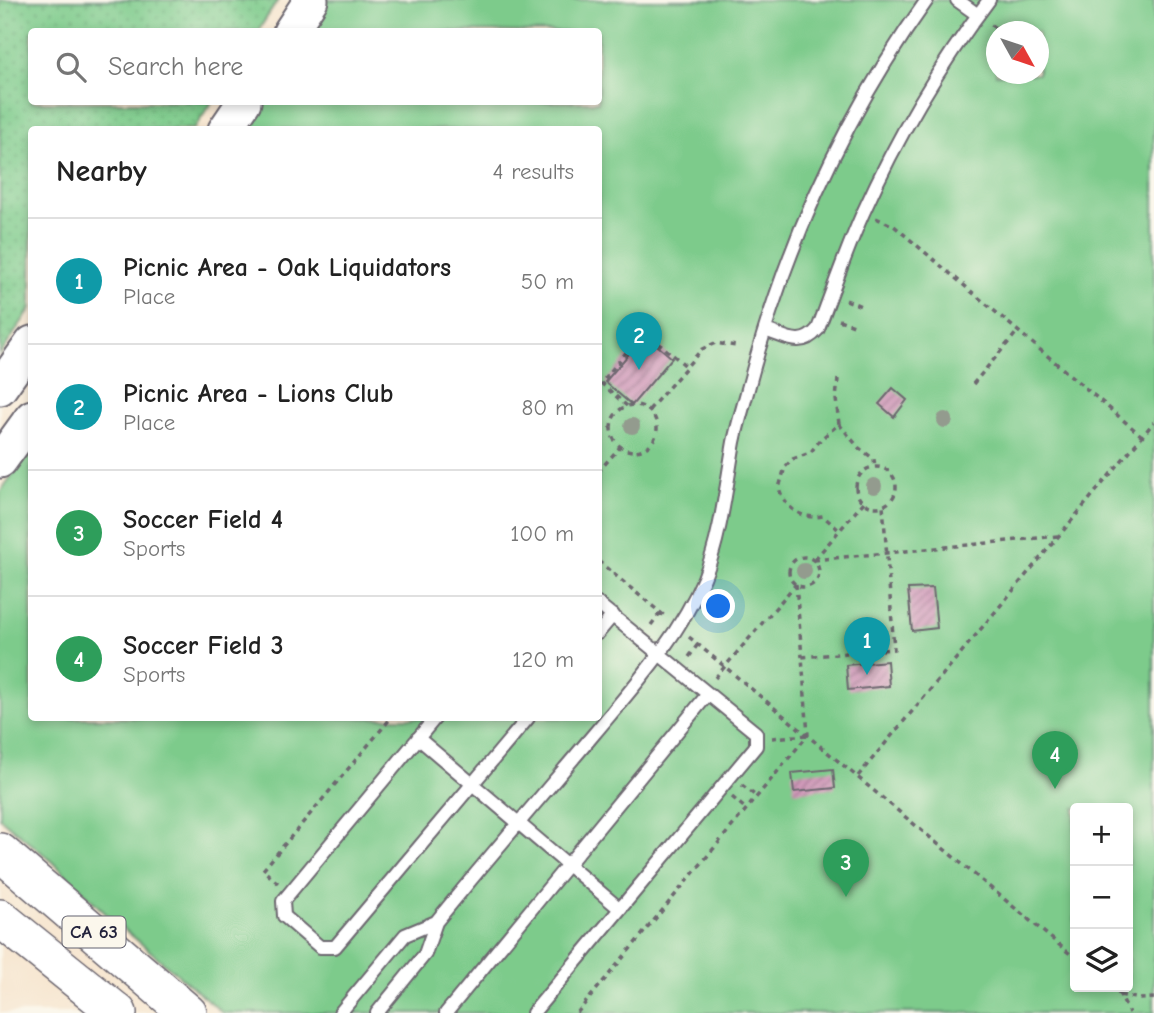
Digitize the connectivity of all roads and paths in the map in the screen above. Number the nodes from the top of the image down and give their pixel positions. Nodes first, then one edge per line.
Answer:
1 (295, 0) edge
2 (311, 0) edge
3 (927, 0) edge
4 (957, 0) edge
5 (989, 0) edge
6 (978, 15) junction
7 (278, 28) edge
8 (293, 28) edge
9 (227, 105) edge
10 (242, 105) edge
11 (214, 126) edge
12 (228, 126) edge
13 (863, 213) junction
14 (765, 330) junction
15 (1018, 331) junction
16 (736, 346) dead end
17 (28, 349) edge
18 (686, 366) junction
19 (838, 379) dead end
20 (602, 382) edge
21 (602, 384) edge
22 (973, 384) dead end
23 (0, 388) edge
24 (627, 406) junction
25 (649, 410) junction
26 (28, 422) edge
27 (1154, 422) edge
28 (839, 424) junction
29 (1142, 436) junction
30 (620, 447) junction
31 (0, 461) edge
32 (602, 467) edge
33 (875, 467) junction
34 (864, 502) junction
35 (883, 505) junction
36 (839, 530) junction
37 (1059, 536) junction
38 (886, 552) junction
39 (814, 560) junction
40 (602, 564) edge
41 (796, 584) junction
42 (602, 607) edge
43 (660, 613) junction
44 (613, 615) junction
45 (668, 620) dead end
46 (650, 627) dead end
47 (602, 628) edge
48 (687, 635) dead end
49 (698, 643) junction
50 (660, 653) junction
51 (802, 657) junction
52 (688, 659) dead end
53 (726, 666) junction
54 (708, 694) junction
55 (388, 721) edge
56 (432, 721) edge
57 (526, 721) edge
58 (808, 735) junction
59 (418, 738) junction
60 (756, 739) junction
61 (858, 776) junction
62 (473, 784) junction
63 (519, 823) junction
64 (0, 852) edge
65 (569, 865) junction
66 (263, 870) dead end
67 (620, 909) junction
68 (436, 922) junction
69 (9, 926) edge
70 (1070, 954) edge
71 (1116, 992) edge
72 (1120, 995) junction
73 (1154, 998) edge
74 (118, 1013) edge
75 (143, 1013) edge
76 (188, 1013) edge
77 (340, 1013) edge
78 (377, 1013) edge
79 (446, 1013) edge
80 (533, 1013) edge
81 (577, 1013) edge
82 (1129, 1013) edge

1 - 7 street
2 - 8 street
3 - 14 lane
4 - 6 lane
5 - 6 lane
6 - 13 lane
9 - 11 street
10 - 12 street
13 - 14 lane
13 - 15 path
14 - 50 lane
15 - 22 path
15 - 29 path
16 - 18 path
17 - 23 street
18 - 20 path
18 - 25 path
19 - 28 path
21 - 24 path
24 - 25 path
24 - 30 path
25 - 30 path
26 - 31 street
27 - 29 path
28 - 33 path
28 - 36 path
29 - 37 path
30 - 32 path
33 - 34 path
33 - 35 path
34 - 35 path
34 - 36 path
35 - 38 path
36 - 39 path
37 - 38 path
37 - 61 path
38 - 39 path
38 - 51 path
39 - 41 path
39 - 41 path
40 - 43 path
41 - 51 path
41 - 53 path
42 - 44 lane
43 - 45 path
43 - 46 path
44 - 47 lane
44 - 50 lane
48 - 49 path
49 - 52 path
49 - 53 path
50 - 54 lane
50 - 63 lane
51 - 58 path
53 - 58 path
54 - 60 lane
54 - 65 lane
55 - 66 path
56 - 59 lane
57 - 62 lane
58 - 60 path
58 - 61 path
58 - 81 path
59 - 62 lane
59 - 62 lane
60 - 67 lane
61 - 70 path
62 - 63 lane
63 - 65 lane
63 - 68 lane
64 - 76 main road, CA 63
65 - 67 lane
65 - 79 lane
67 - 80 lane
68 - 77 lane
68 - 78 lane
69 - 74 main road, CA 63
69 - 75 main road
71 - 72 path
72 - 73 path
72 - 82 path

